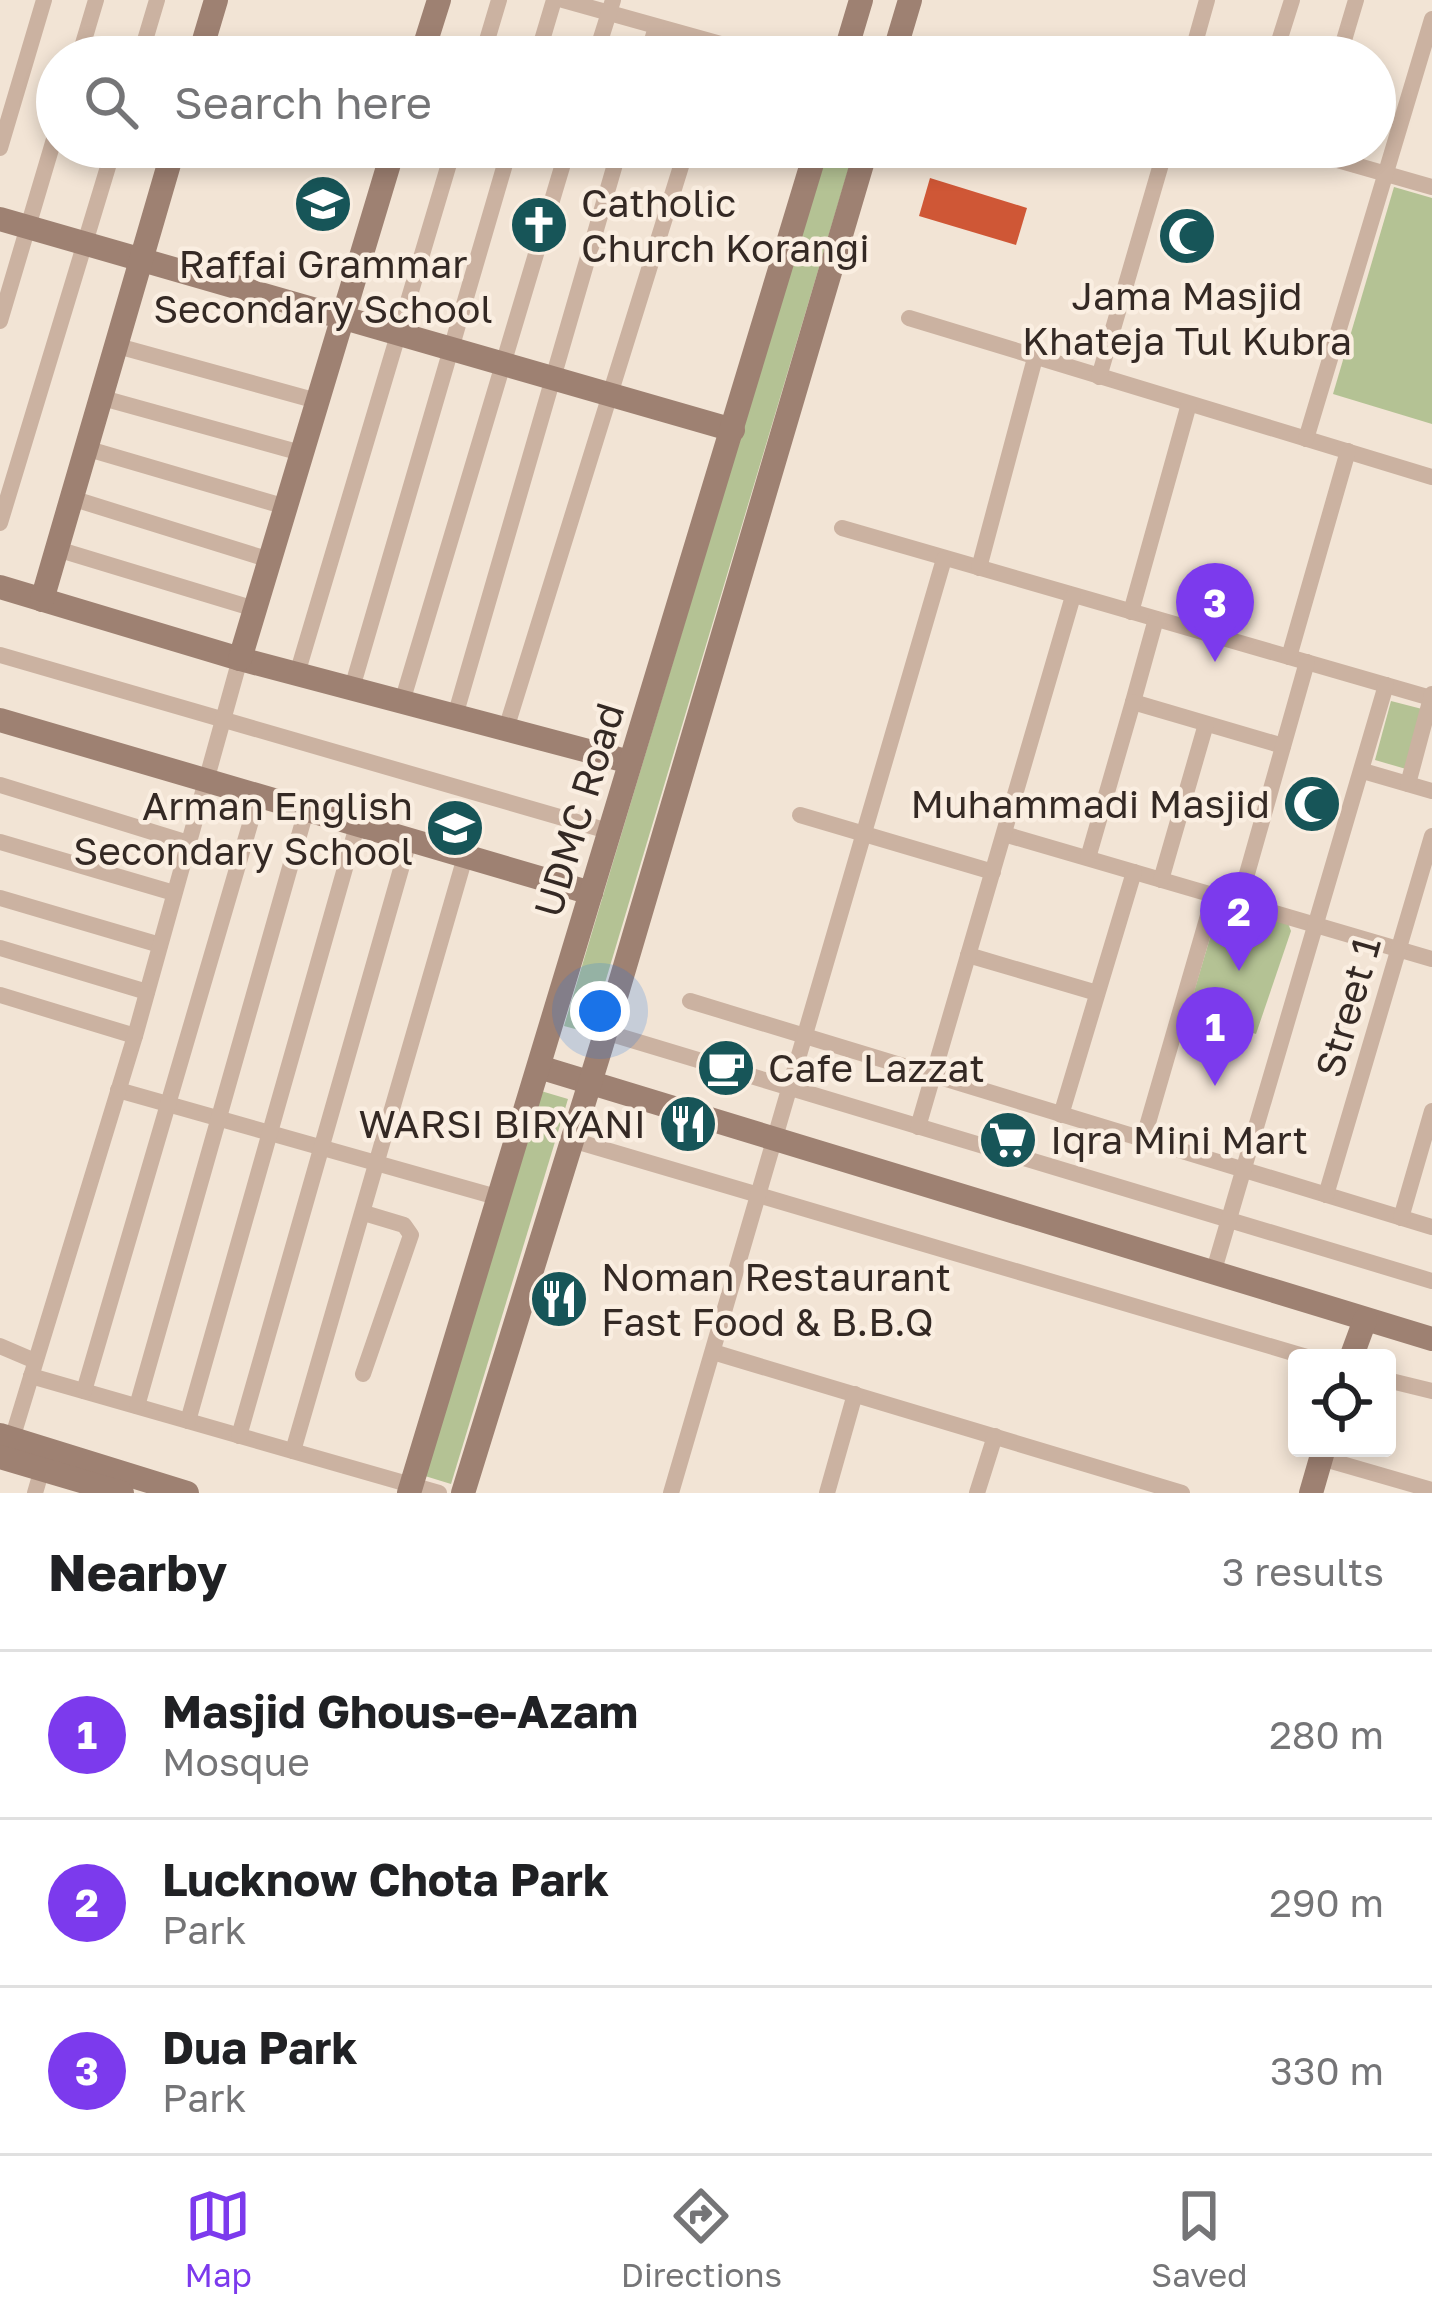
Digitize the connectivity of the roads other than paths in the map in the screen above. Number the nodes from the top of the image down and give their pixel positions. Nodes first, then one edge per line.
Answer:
1 (44, 0) edge
2 (96, 0) edge
3 (157, 0) edge
4 (216, 0) edge
5 (439, 0) edge
6 (499, 0) edge
7 (554, 0) edge
8 (563, 0) edge
9 (862, 0) edge
10 (910, 0) edge
11 (1207, 0) edge
12 (1292, 0) edge
13 (1356, 0) edge
14 (611, 7) edge
15 (1432, 19) edge
16 (656, 27) junction
17 (85, 36) edge
18 (146, 36) edge
19 (206, 36) edge
20 (428, 36) edge
21 (488, 36) edge
22 (543, 36) edge
23 (602, 36) edge
24 (653, 36) edge
25 (680, 36) edge
26 (851, 36) edge
27 (899, 36) edge
28 (1197, 36) edge
29 (1281, 36) edge
30 (1345, 36) edge
31 (1396, 138) edge
32 (0, 148) edge
33 (45, 168) edge
34 (108, 168) edge
35 (168, 168) edge
36 (388, 168) edge
37 (448, 168) edge
38 (504, 168) edge
39 (562, 168) edge
40 (614, 168) edge
41 (681, 168) edge
42 (811, 168) edge
43 (861, 168) edge
44 (1160, 168) edge
45 (1366, 168) edge
46 (1387, 168) edge
47 (1385, 174) junction
48 (1432, 187) edge
49 (0, 219) edge
50 (27, 226) junction
51 (86, 243) junction
52 (141, 260) junction
53 (342, 318) junction
54 (909, 318) dead end
55 (0, 321) edge
56 (398, 334) junction
57 (114, 345) junction
58 (451, 349) junction
59 (1035, 358) junction
60 (502, 364) junction
61 (1100, 377) junction
62 (550, 379) junction
63 (611, 396) junction
64 (99, 397) junction
65 (317, 401) junction
66 (1190, 404) junction
67 (733, 430) junction
68 (1306, 439) junction
69 (85, 448) junction
70 (1348, 452) junction
71 (302, 453) junction
72 (1432, 476) edge
73 (71, 498) junction
74 (286, 507) junction
75 (0, 523) edge
76 (842, 528) dead end
77 (57, 549) junction
78 (944, 559) junction
79 (270, 560) junction
80 (979, 568) junction
81 (0, 587) edge
82 (1073, 596) junction
83 (42, 600) junction
84 (255, 609) junction
85 (1132, 612) junction
86 (1156, 620) junction
87 (0, 655) edge
88 (240, 659) junction
89 (1298, 660) junction
90 (297, 674) junction
91 (1386, 685) junction
92 (352, 688) junction
93 (1431, 696) edge
94 (402, 702) junction
95 (1132, 702) junction
96 (455, 716) junction
97 (222, 720) junction
98 (1206, 724) junction
99 (1, 726) edge
100 (506, 729) junction
101 (1283, 746) junction
102 (630, 762) junction
103 (1363, 771) junction
104 (207, 782) junction
105 (1408, 784) junction
106 (0, 785) edge
107 (1432, 791) edge
108 (258, 797) junction
109 (306, 811) junction
110 (800, 815) dead end
111 (357, 826) junction
112 (608, 832) junction
113 (864, 834) junction
114 (1004, 834) junction
115 (1432, 836) edge
116 (409, 841) junction
117 (0, 842) edge
118 (188, 843) junction
119 (465, 857) junction
120 (1088, 858) junction
121 (993, 872) junction
122 (1134, 872) junction
123 (1161, 880) junction
124 (174, 893) junction
125 (591, 893) junction
126 (1214, 895) junction
127 (0, 898) edge
128 (1239, 902) junction
129 (1317, 925) junction
130 (160, 945) junction
131 (0, 948) edge
132 (1399, 949) junction
133 (968, 955) junction
134 (1432, 959) edge
135 (147, 992) junction
136 (1097, 993) junction
137 (0, 995) edge
138 (690, 1001) dead end
139 (605, 1032) junction
140 (135, 1036) junction
141 (806, 1037) junction
142 (539, 1066) junction
143 (933, 1076) junction
144 (590, 1082) junction
145 (791, 1088) junction
146 (118, 1090) junction
147 (171, 1105) junction
148 (1432, 1112) edge
149 (1061, 1115) junction
150 (221, 1119) junction
151 (919, 1127) junction
152 (272, 1133) junction
153 (777, 1138) junction
154 (572, 1140) junction
155 (1143, 1140) junction
156 (324, 1148) junction
157 (378, 1164) junction
158 (1244, 1170) junction
159 (760, 1196) junction
160 (1327, 1196) junction
161 (500, 1198) junction
162 (364, 1214) junction
163 (1401, 1218) junction
164 (1228, 1220) junction
165 (1432, 1228) edge
166 (1214, 1270) junction
167 (1432, 1281) edge
168 (1365, 1320) junction
169 (1432, 1340) edge
170 (0, 1346) edge
171 (1354, 1349) edge
172 (713, 1352) junction
173 (1288, 1352) edge
174 (33, 1368) junction
175 (363, 1374) dead end
176 (1396, 1382) edge
177 (84, 1391) junction
178 (1432, 1391) edge
179 (855, 1394) junction
180 (137, 1406) junction
181 (188, 1421) junction
182 (239, 1436) junction
183 (995, 1436) junction
184 (4, 1444) edge
185 (293, 1451) junction
186 (1321, 1457) edge
187 (1332, 1457) edge
188 (89, 1473) junction
189 (39, 1481) edge
190 (410, 1489) edge
191 (1419, 1490) edge
192 (122, 1493) edge
193 (187, 1493) edge
194 (439, 1493) edge
195 (464, 1493) edge
196 (670, 1493) edge
197 (826, 1493) edge
198 (976, 1493) edge
199 (1182, 1493) edge
200 (1310, 1493) edge

1 - 32 street
2 - 17 street
3 - 18 street
4 - 19 street
5 - 20 street
6 - 21 street
7 - 22 street
8 - 14 street
9 - 26 street
10 - 27 street
11 - 28 street
12 - 29 street
13 - 30 street
14 - 16 street
14 - 23 street
15 - 31 street
16 - 24 street
16 - 25 street
33 - 50 street
34 - 51 street
35 - 52 street
36 - 53 street
37 - 56 street
38 - 58 street
39 - 60 street
40 - 62 street
41 - 63 street
42 - 67 street, UDMC Road
43 - 139 street
44 - 61 street
45 - 47 street
46 - 47 street
47 - 48 street
47 - 68 street
49 - 50 street
50 - 51 street
50 - 55 street
51 - 52 street
51 - 75 street
52 - 53 street
52 - 57 street
53 - 56 street
53 - 65 street
54 - 59 street
56 - 58 street
56 - 90 street
57 - 64 street
57 - 65 street
58 - 60 street
58 - 92 street
59 - 61 street
59 - 80 street
60 - 62 street
60 - 94 street
61 - 66 street
62 - 63 street
62 - 96 street
63 - 67 street
63 - 100 street
64 - 69 street
64 - 71 street
65 - 71 street
66 - 68 street
66 - 85 street
67 - 102 street, UDMC Road
68 - 70 street
69 - 73 street
69 - 74 street
70 - 72 street
70 - 89 street
71 - 74 street
73 - 77 street
73 - 79 street
74 - 79 street
76 - 78 street
77 - 83 street
77 - 84 street
78 - 80 street
78 - 113 street
79 - 84 street
80 - 82 street
81 - 83 street
82 - 85 street
82 - 114 street
83 - 88 street
84 - 88 street
85 - 86 street
86 - 89 street
86 - 95 street
87 - 97 street
88 - 90 street
88 - 97 street
89 - 91 street
89 - 101 street
90 - 92 street
91 - 93 street
91 - 103 street
92 - 94 street
93 - 105 street
94 - 96 street
95 - 98 street
95 - 120 street
96 - 100 street
97 - 104 street
97 - 112 street
98 - 101 street
98 - 123 street
99 - 104 street
100 - 102 street
101 - 128 street
102 - 112 street, UDMC Road
103 - 105 street
103 - 129 street
104 - 108 street
104 - 118 street
105 - 107 street
106 - 118 street
108 - 109 street
108 - 147 street
109 - 111 street
109 - 150 street
110 - 113 street
111 - 116 street
111 - 152 street
112 - 125 street, UDMC Road
113 - 121 street
113 - 141 street
114 - 120 street
114 - 121 street
115 - 132 street, Street 1
116 - 119 street
116 - 156 street
117 - 124 street
118 - 124 street
119 - 125 street
119 - 157 street
120 - 122 street
121 - 133 street
122 - 123 street
122 - 136 street
123 - 126 street
124 - 130 street
125 - 142 street, UDMC Road
126 - 128 street
126 - 155 street
127 - 130 street
128 - 129 street
129 - 132 street
129 - 158 street
130 - 135 street
131 - 135 street
132 - 134 street
132 - 160 street, Street 1
133 - 136 street
133 - 143 street
135 - 140 street
136 - 149 street
137 - 140 street
138 - 141 street
139 - 144 street
139 - 145 street
140 - 146 street
141 - 143 street
141 - 145 street
142 - 144 street
142 - 161 street, UDMC Road
143 - 149 street
143 - 151 street
144 - 153 street
144 - 154 street
145 - 151 street
145 - 153 street
146 - 147 street
146 - 174 street
147 - 150 street
147 - 177 street
148 - 163 street
149 - 155 street
150 - 152 street
150 - 180 street
151 - 164 street
152 - 156 street
152 - 181 street
153 - 159 street
153 - 166 street
154 - 159 street
154 - 195 street
155 - 158 street
156 - 157 street
156 - 182 street
157 - 161 street
157 - 162 street
158 - 160 street
158 - 164 street
159 - 172 street
159 - 173 street
160 - 163 street
161 - 190 street, UDMC Road
162 - 175 street
162 - 185 street
163 - 165 street
164 - 166 street
164 - 167 street
166 - 168 street
168 - 169 street
168 - 171 street
170 - 174 street
172 - 179 street
172 - 196 street
174 - 177 street
174 - 184 street
176 - 178 street
177 - 180 street
179 - 183 street
179 - 197 street
180 - 181 street
181 - 182 street
182 - 185 street
183 - 198 street
183 - 199 street
184 - 188 street
184 - 189 street
185 - 190 street
186 - 200 street
187 - 191 street
188 - 189 street
188 - 192 street
188 - 193 street
190 - 194 street

